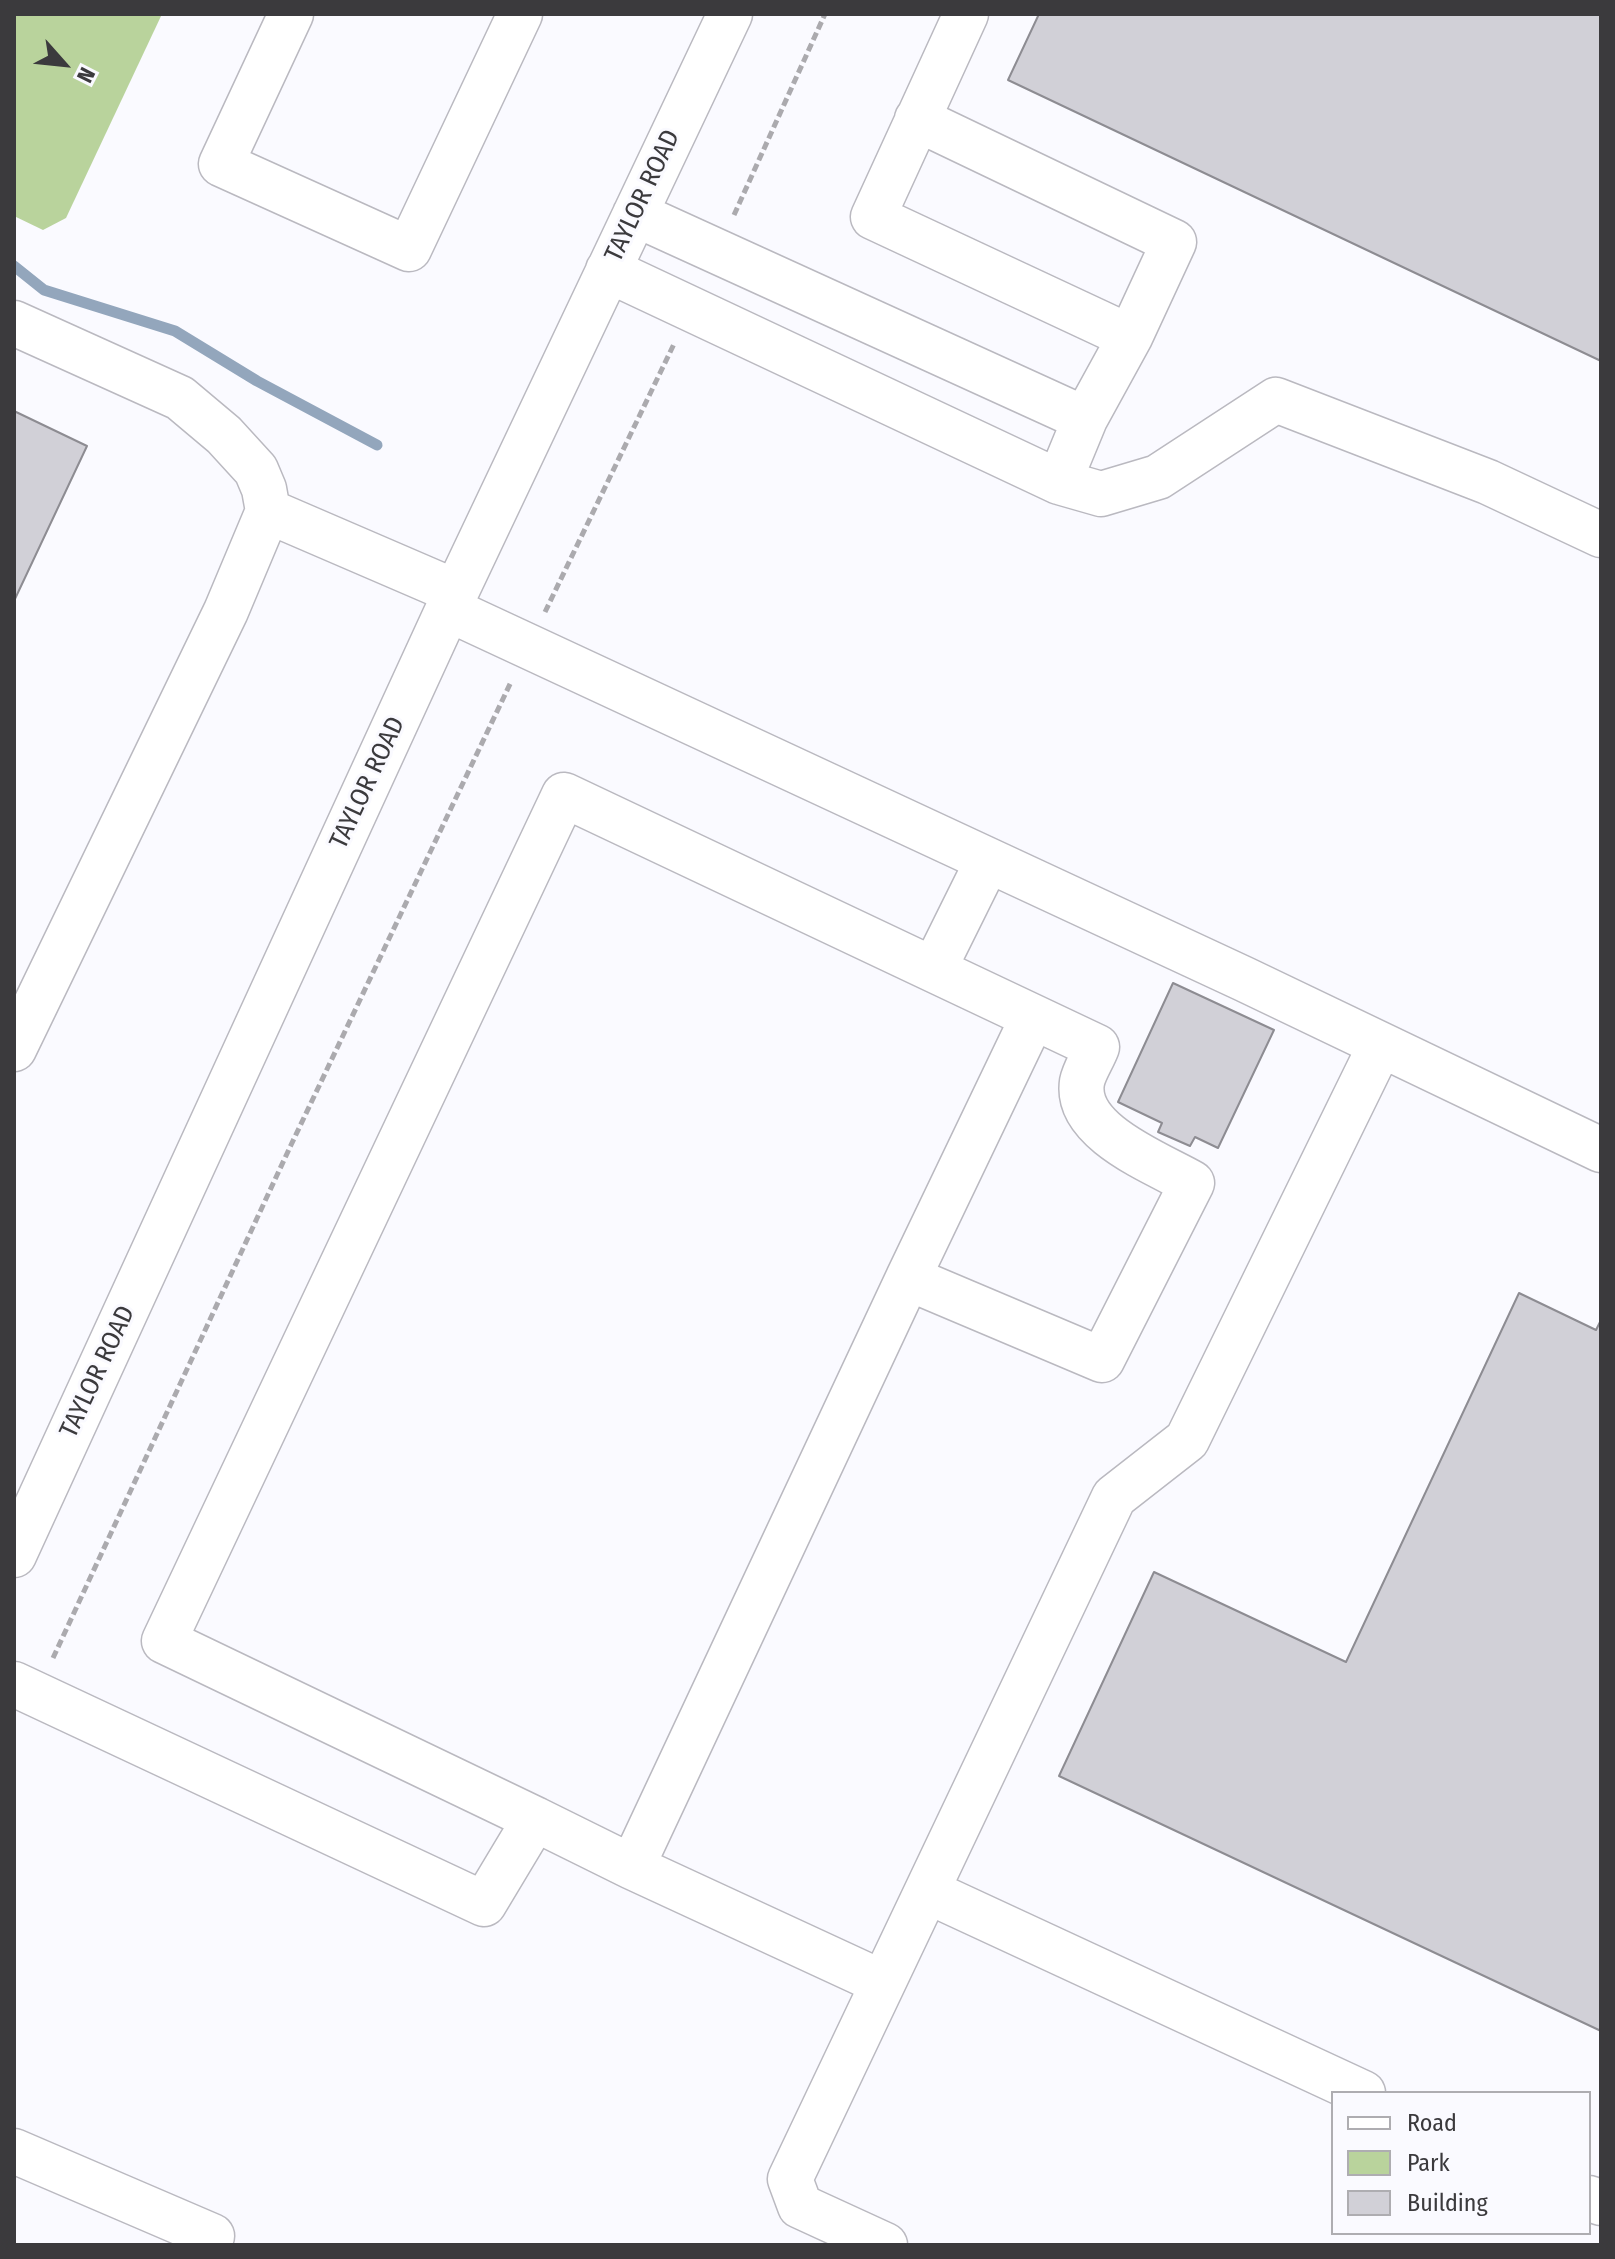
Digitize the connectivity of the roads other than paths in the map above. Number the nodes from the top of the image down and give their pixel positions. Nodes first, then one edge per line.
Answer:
1 (291, 14) edge
2 (520, 14) edge
3 (730, 14) edge
4 (966, 14) edge
5 (917, 119) junction
6 (635, 214) junction
7 (608, 270) junction
8 (14, 323) edge
9 (1130, 337) junction
10 (1085, 419) junction
11 (1059, 482) junction
12 (268, 511) junction
13 (1601, 535) edge
14 (452, 600) junction
15 (988, 860) junction
16 (934, 969) junction
17 (1033, 1017) junction
18 (1380, 1046) junction
19 (14, 1049) edge
20 (1601, 1150) edge
21 (908, 1278) junction
22 (14, 1555) edge
23 (24, 1689) edge
24 (535, 1819) junction
25 (632, 1867) junction
26 (927, 1891) junction
27 (883, 1983) junction
28 (1359, 2091) edge
29 (14, 2151) edge
30 (217, 2242) edge
31 (885, 2245) edge

1 - 2 street
3 - 6 street, TAYLOR ROAD
4 - 5 street
5 - 9 street
5 - 9 street
6 - 7 street, TAYLOR ROAD
6 - 10 street
7 - 11 street
7 - 14 street, TAYLOR ROAD
8 - 12 street
9 - 10 street
10 - 11 street
11 - 13 street
12 - 14 street
12 - 19 street
14 - 15 street
14 - 22 street, TAYLOR ROAD
15 - 16 street
15 - 18 street
16 - 17 street
16 - 24 street
17 - 21 street
17 - 21 street
18 - 20 street
18 - 26 street
21 - 25 street
23 - 24 street
24 - 25 street
25 - 27 street
26 - 27 street
26 - 28 street
27 - 31 street
29 - 30 street

